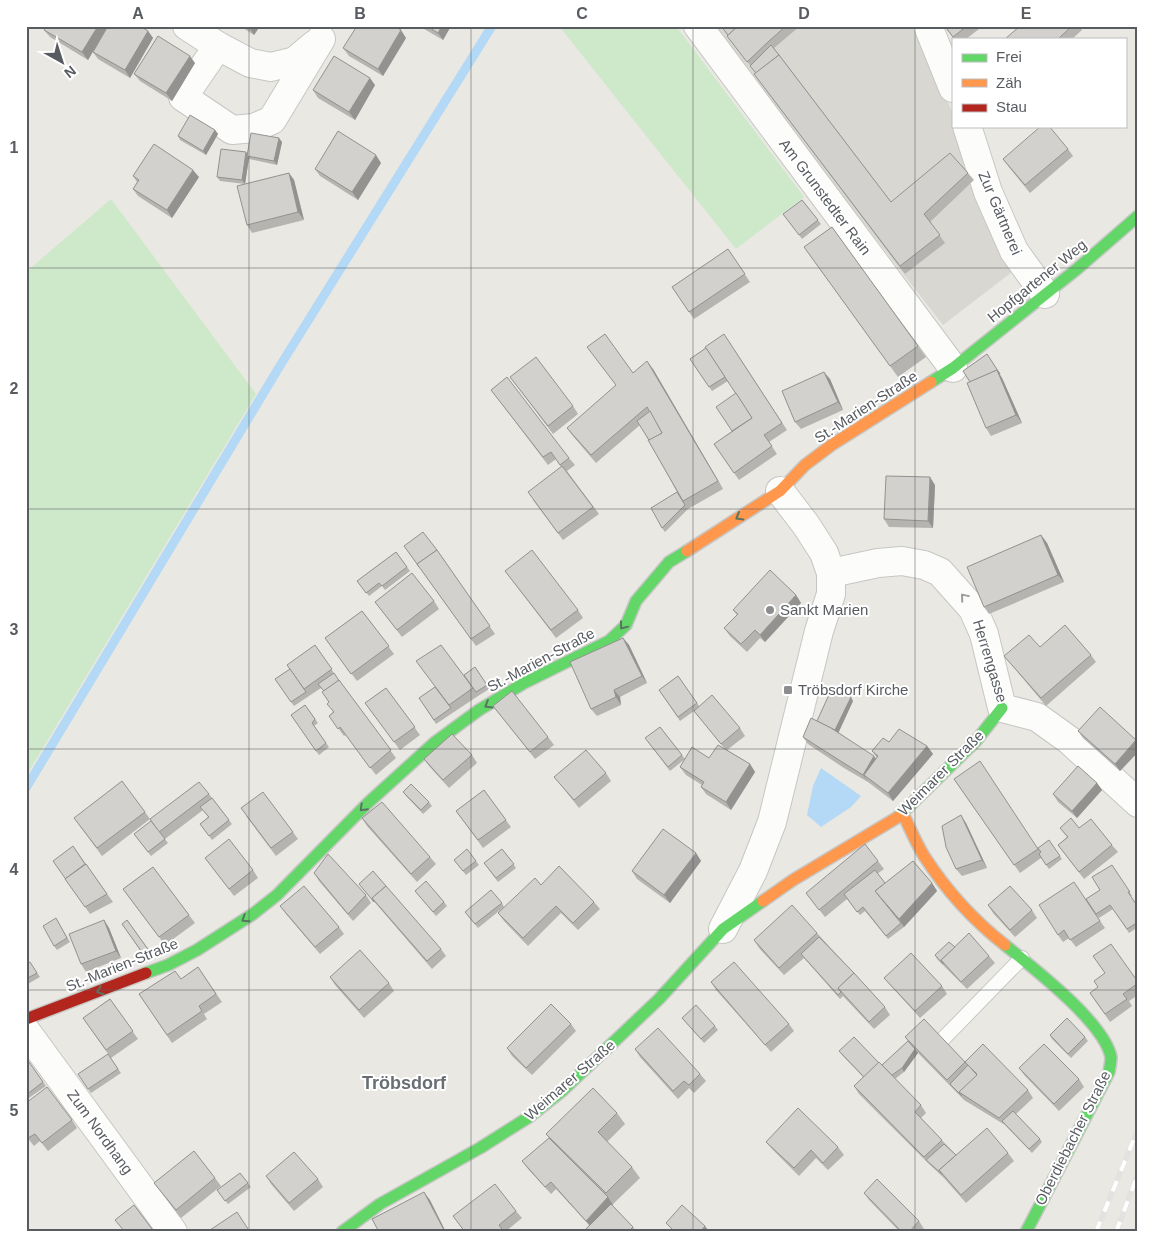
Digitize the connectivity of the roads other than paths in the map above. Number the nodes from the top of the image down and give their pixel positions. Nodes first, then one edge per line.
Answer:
1 (187, 26) edge
2 (698, 26) edge
3 (928, 26) edge
4 (325, 32) edge
5 (218, 46) junction
6 (952, 86) edge
7 (968, 128) edge
8 (1138, 216) edge
9 (1045, 294) junction
10 (953, 368) junction
11 (780, 491) junction
12 (830, 573) junction
13 (1002, 708) junction
14 (1138, 803) edge
15 (903, 814) junction
16 (723, 929) junction
17 (1022, 958) junction
18 (26, 1019) edge
19 (26, 1031) edge
20 (942, 1040) edge
21 (173, 1232) edge
22 (342, 1232) edge
23 (1026, 1232) edge

1 - 5 street
2 - 10 street, Am Grunstedter Rain
3 - 6 street
4 - 5 street
4 - 5 street
7 - 9 street, Zur Gärtnerei
8 - 9 street, Hopfgartener Weg
9 - 10 street, Hopfgartener Weg
10 - 11 street, St.-Marien-Straße
11 - 12 street, Weimarer Straße
11 -> 18 street, St.-Marien-Straße
13 -> 12 street, Herrengasse
12 - 16 street, Weimarer Straße
13 - 14 street, Herrengasse
13 - 15 street, Weimarer Straße
15 - 16 street, Weimarer Straße
15 - 17 street, Oberdiebacher Straße
16 - 22 street, Weimarer Straße
17 - 20 lane
17 - 23 street, Oberdiebacher Straße
19 - 21 street, Zum Nordhang

